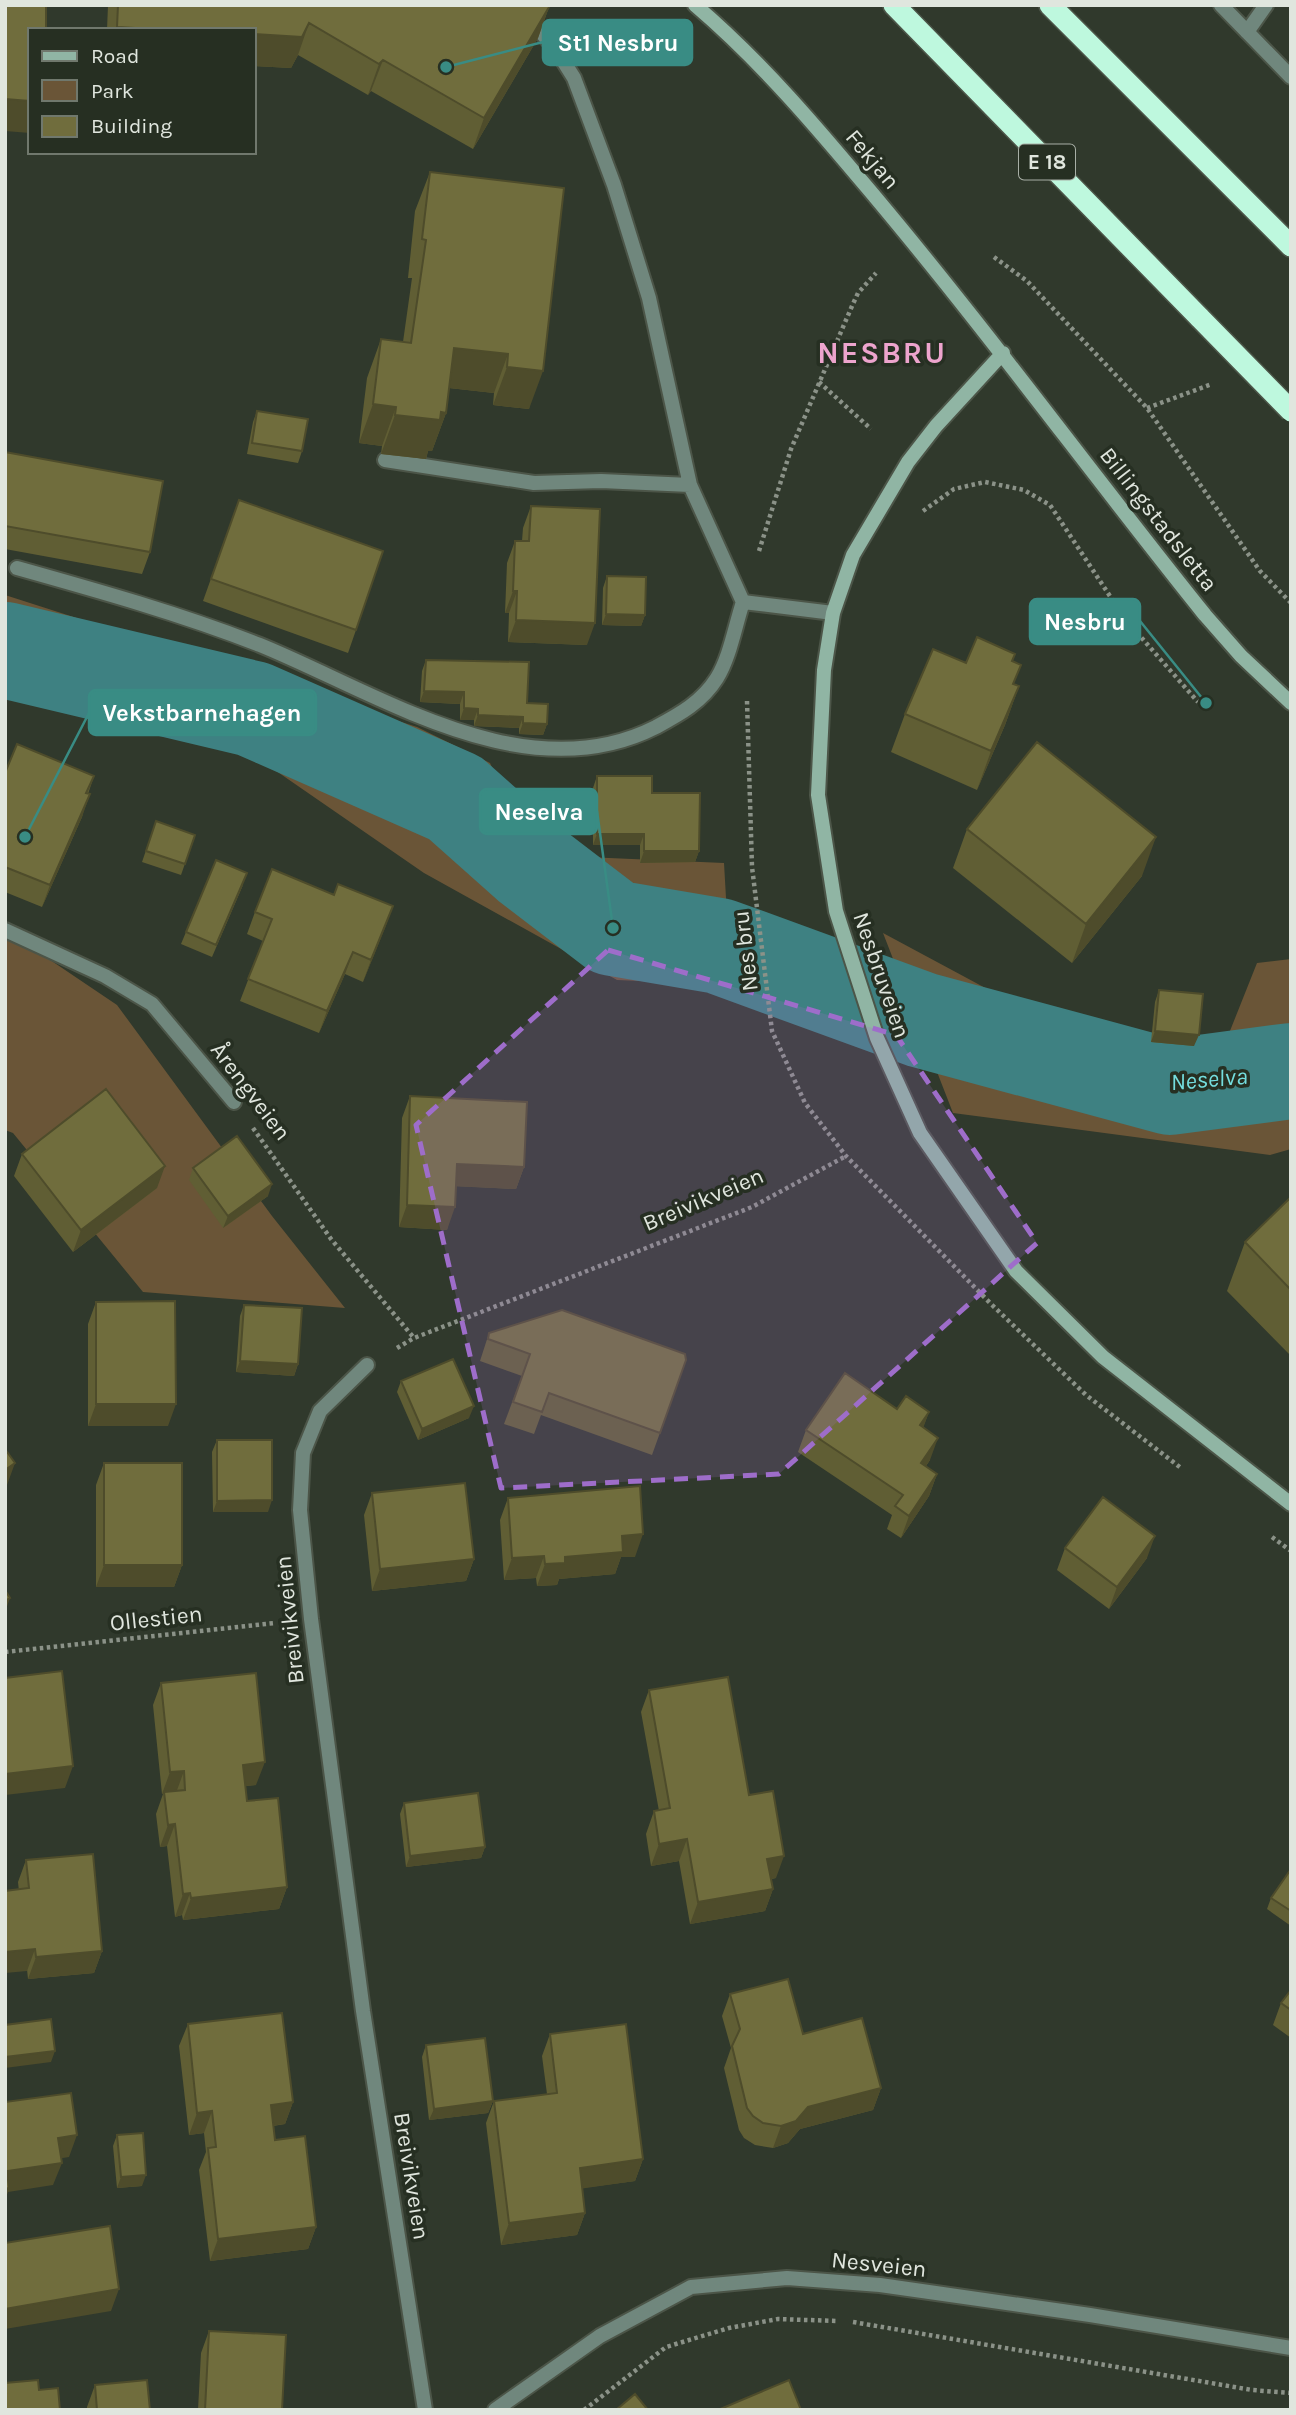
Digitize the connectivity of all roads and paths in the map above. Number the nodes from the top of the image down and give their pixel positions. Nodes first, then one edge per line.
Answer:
1 (518, 5) edge
2 (695, 5) edge
3 (894, 5) edge
4 (1050, 5) edge
5 (1221, 5) edge
6 (1266, 5) edge
7 (1247, 32) junction
8 (1291, 77) edge
9 (1291, 247) edge
10 (993, 257) dead end
11 (876, 273) dead end
12 (1003, 352) junction
13 (820, 383) junction
14 (1291, 411) edge
15 (871, 429) dead end
16 (385, 460) dead end
17 (690, 485) junction
18 (917, 515) dead end
19 (17, 568) dead end
20 (743, 603) junction
21 (1291, 603) edge
22 (833, 612) junction
23 (747, 700) dead end
24 (1198, 702) dead end
25 (1291, 703) edge
26 (5, 930) edge
27 (234, 1102) joint
28 (846, 1156) joint
29 (414, 1338) junction
30 (367, 1365) joint
31 (1291, 1504) edge
32 (311, 1619) junction
33 (5, 1651) edge
34 (1291, 2348) edge
35 (1291, 2393) edge
36 (425, 2410) edge
37 (495, 2410) edge
38 (584, 2410) edge

1 - 17 street
2 - 12 street, Fekjan
3 - 14 highway, E 18, bridge
4 - 9 highway
5 - 7 street
6 - 7 street
7 - 8 street
10 - 21 path
11 - 13 path
12 - 22 street, Nesbruveien
12 - 25 street, Billingstadsletta
13 - 15 path
13 - 20 path
16 - 17 street
17 - 20 street
18 - 24 path
19 - 20 street
20 - 22 street
22 - 31 street, Nesbruveien
23 - 28 path, Nes bru
26 - 27 street, Årengveien
27 - 29 path, Årengveien
28 - 29 path, Breivikveien
29 - 30 path, Breivikveien
30 - 32 street, Breivikveien
32 - 33 path, Ollestien
32 - 36 street, Breivikveien
34 - 37 street, Nesveien
35 - 38 path

